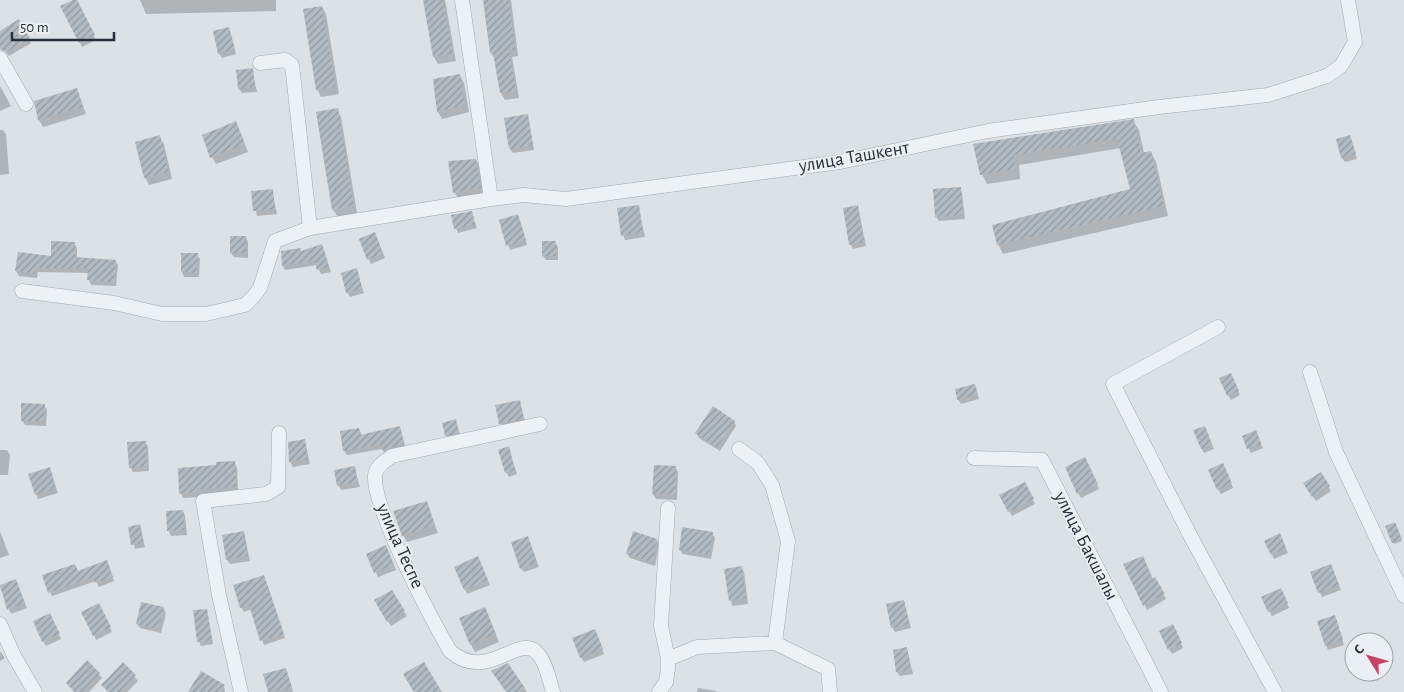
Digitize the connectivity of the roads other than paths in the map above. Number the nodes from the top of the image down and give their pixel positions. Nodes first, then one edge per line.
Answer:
1 (462, 0) edge
2 (1348, 0) edge
3 (0, 58) edge
4 (260, 63) dead end
5 (26, 104) dead end
6 (491, 200) junction
7 (310, 228) junction
8 (22, 291) dead end
9 (1218, 327) dead end
10 (1310, 372) dead end
11 (540, 424) dead end
12 (279, 433) dead end
13 (740, 449) dead end
14 (974, 458) dead end
15 (668, 508) dead end
16 (1404, 596) edge
17 (0, 624) edge
18 (775, 643) junction
19 (668, 659) junction
20 (35, 692) edge
21 (241, 692) edge
22 (553, 692) edge
23 (659, 692) edge
24 (830, 692) edge
25 (1161, 692) edge
26 (1275, 692) edge

1 - 6 street
2 - 6 street, улица Ташкент
3 - 5 street
4 - 7 street
6 - 7 street, улица Ташкент
7 - 8 street, улица Ташкент
9 - 26 street
10 - 16 street
11 - 22 street, улица Теспе
12 - 21 street
13 - 18 street
14 - 25 street, улица Бакшалы
15 - 19 street
17 - 20 street
18 - 19 street
18 - 24 street
19 - 23 street

